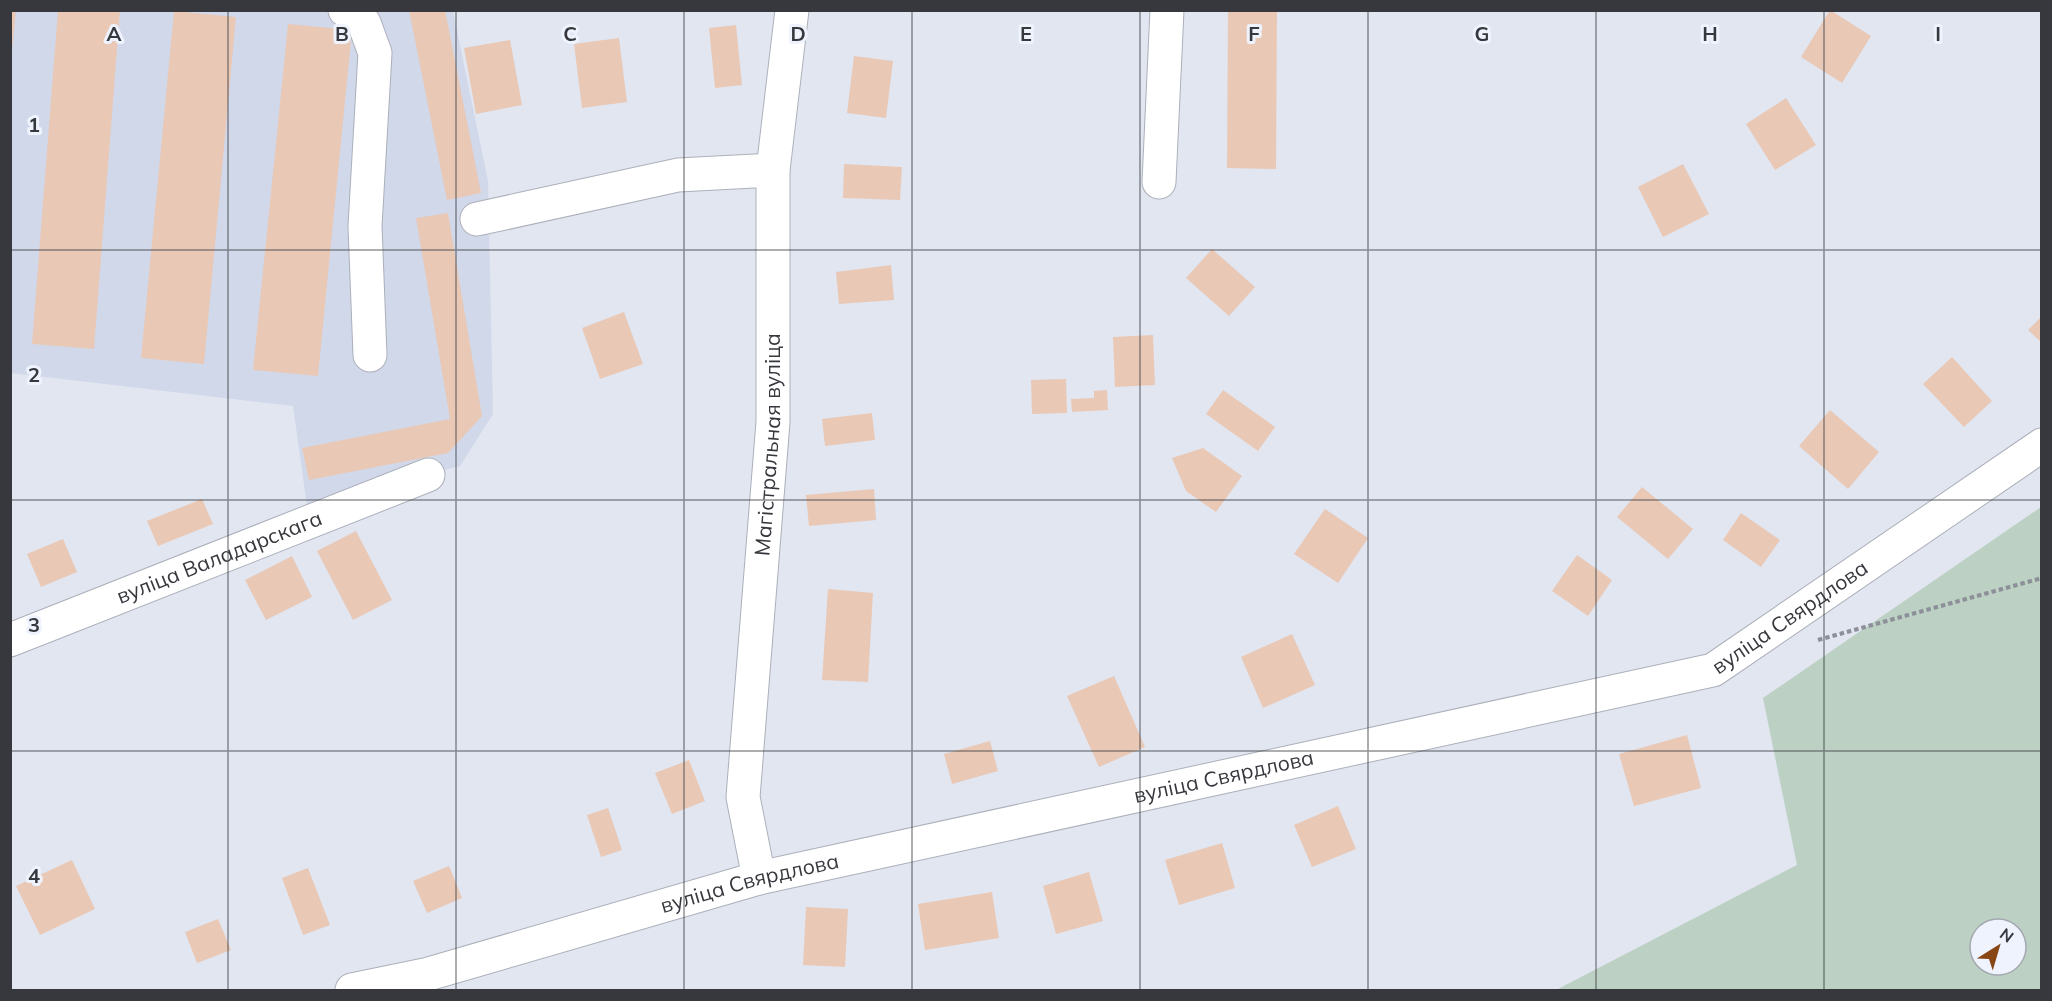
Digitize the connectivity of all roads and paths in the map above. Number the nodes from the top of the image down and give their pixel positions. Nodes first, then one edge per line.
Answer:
1 (345, 10) edge
2 (792, 10) edge
3 (1167, 10) edge
4 (773, 170) junction
5 (1160, 182) dead end
6 (477, 219) dead end
7 (370, 355) dead end
8 (2042, 445) edge
9 (428, 475) dead end
10 (2042, 578) edge
11 (10, 640) edge
12 (1815, 641) dead end
13 (759, 878) junction
14 (352, 990) edge

1 - 7 street
2 - 4 street, Магістральная вуліца
3 - 5 street
4 - 6 street
4 - 13 street, Магістральная вуліца
8 - 13 street, вуліца Свярдлова
9 - 11 street, вуліца Валадарскага
10 - 12 path
13 - 14 street, вуліца Свярдлова

